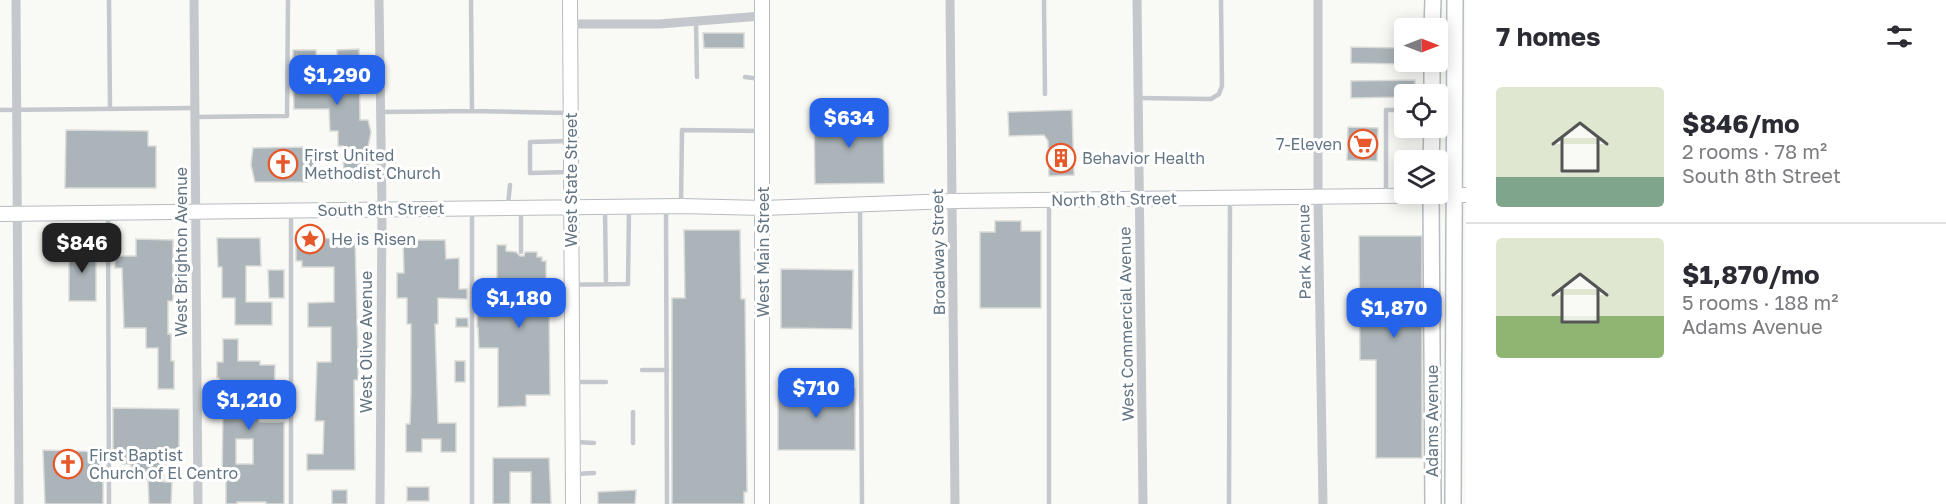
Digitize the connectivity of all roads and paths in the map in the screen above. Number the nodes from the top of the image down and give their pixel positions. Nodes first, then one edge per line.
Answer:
1 (16, 0) edge
2 (109, 0) edge
3 (194, 0) edge
4 (288, 0) edge
5 (379, 0) edge
6 (471, 0) edge
7 (570, 0) edge
8 (762, 0) edge
9 (950, 0) edge
10 (1044, 0) edge
11 (1137, 0) edge
12 (1221, 0) edge
13 (1318, 0) edge
14 (1433, 0) edge
15 (1455, 0) edge
16 (762, 16) junction
17 (1432, 18) edge
18 (696, 22) junction
19 (571, 24) junction
20 (697, 77) dead end
21 (745, 77) dead end
22 (763, 80) junction
23 (1045, 94) dead end
24 (1138, 98) junction
25 (110, 109) junction
26 (0, 110) edge
27 (17, 110) junction
28 (1394, 110) edge
29 (472, 111) junction
30 (195, 112) junction
31 (380, 112) junction
32 (571, 112) junction
33 (763, 131) junction
34 (571, 141) junction
35 (571, 172) junction
36 (510, 185) dead end
37 (1461, 195) edge
38 (1386, 196) junction
39 (1394, 196) edge
40 (1318, 197) junction
41 (1230, 198) junction
42 (1139, 199) junction
43 (1049, 200) junction
44 (952, 201) junction
45 (860, 204) junction
46 (1431, 204) edge
47 (629, 206) junction
48 (666, 206) junction
49 (681, 206) junction
50 (571, 207) junction
51 (605, 207) junction
52 (472, 208) junction
53 (514, 208) junction
54 (763, 208) junction
55 (382, 209) junction
56 (291, 210) junction
57 (195, 212) junction
58 (108, 213) junction
59 (0, 214) edge
60 (17, 214) junction
61 (521, 252) dead end
62 (572, 284) junction
63 (606, 284) junction
64 (546, 285) dead end
65 (642, 370) dead end
66 (667, 370) junction
67 (572, 382) junction
68 (606, 382) dead end
69 (633, 412) dead end
70 (573, 442) junction
71 (594, 443) dead end
72 (633, 443) dead end
73 (594, 473) dead end
74 (573, 474) junction
75 (19, 504) edge
76 (109, 504) edge
77 (198, 504) edge
78 (291, 504) edge
79 (380, 504) edge
80 (472, 504) edge
81 (573, 504) edge
82 (667, 504) edge
83 (762, 504) edge
84 (862, 504) edge
85 (955, 504) edge
86 (1049, 504) edge
87 (1143, 504) edge
88 (1228, 504) edge
89 (1323, 504) edge
90 (1433, 504) edge
91 (1453, 504) edge

1 - 27 street
2 - 25 lane
3 - 30 street, West Brighton Avenue
4 - 30 lane
5 - 31 street, West Olive Avenue
6 - 29 lane
7 - 19 street, West State Street
8 - 16 street, West Main Street
9 - 44 street, Broadway Street
10 - 23 lane
11 - 24 street, West Commercial Avenue
12 - 24 lane
13 - 40 street, Park Avenue
14 - 17 main road
15 - 37 main road, Adams Avenue
16 - 18 street
16 - 22 street, West Main Street
18 - 19 street
18 - 20 lane
19 - 32 street, West State Street
21 - 22 lane
22 - 33 street, West Main Street
24 - 42 street, West Commercial Avenue
25 - 27 lane
25 - 30 lane
26 - 27 lane
27 - 60 street
28 - 38 lane
29 - 31 lane
29 - 32 lane
30 - 57 street, West Brighton Avenue
31 - 55 street, West Olive Avenue
32 - 34 street, West State Street
33 - 49 lane
33 - 54 street, West Main Street
34 - 35 street, West State Street
34 - 35 lane
35 - 50 street, West State Street
36 - 53 lane
37 - 91 main road, Adams Avenue
38 - 39 street, North 8th Street
38 - 40 street, North 8th Street
40 - 41 street, North 8th Street
40 - 89 street, Park Avenue
41 - 42 street, North 8th Street
41 - 88 lane
42 - 43 street, North 8th Street
42 - 87 street, West Commercial Avenue
43 - 44 street, North 8th Street
43 - 86 lane
44 - 45 street, North 8th Street
44 - 85 street, Broadway Street
45 - 54 street, North 8th Street
45 - 84 lane
46 - 90 main road, Adams Avenue
47 - 48 street, South 8th Street
47 - 51 street, South 8th Street
47 - 63 lane
48 - 49 street, South 8th Street
48 - 66 lane
49 - 54 street, South 8th Street
50 - 51 street, South 8th Street
50 - 53 street, South 8th Street
50 - 62 street, West State Street
51 - 63 lane
52 - 53 street, South 8th Street
52 - 55 street, South 8th Street
52 - 80 lane
53 - 61 lane
54 - 83 street, West Main Street
55 - 56 street, South 8th Street
55 - 79 street, West Olive Avenue
56 - 57 street, South 8th Street
56 - 78 lane
57 - 58 street, South 8th Street
57 - 77 street, West Brighton Avenue
58 - 60 street, South 8th Street
58 - 76 lane
59 - 60 street, South 8th Street
60 - 75 street
62 - 63 lane
62 - 64 lane
62 - 67 street, West State Street
65 - 66 lane
66 - 82 lane
67 - 68 lane
67 - 70 street, West State Street
69 - 72 lane
70 - 71 lane
70 - 74 street, West State Street
73 - 74 lane
74 - 81 street, West State Street

